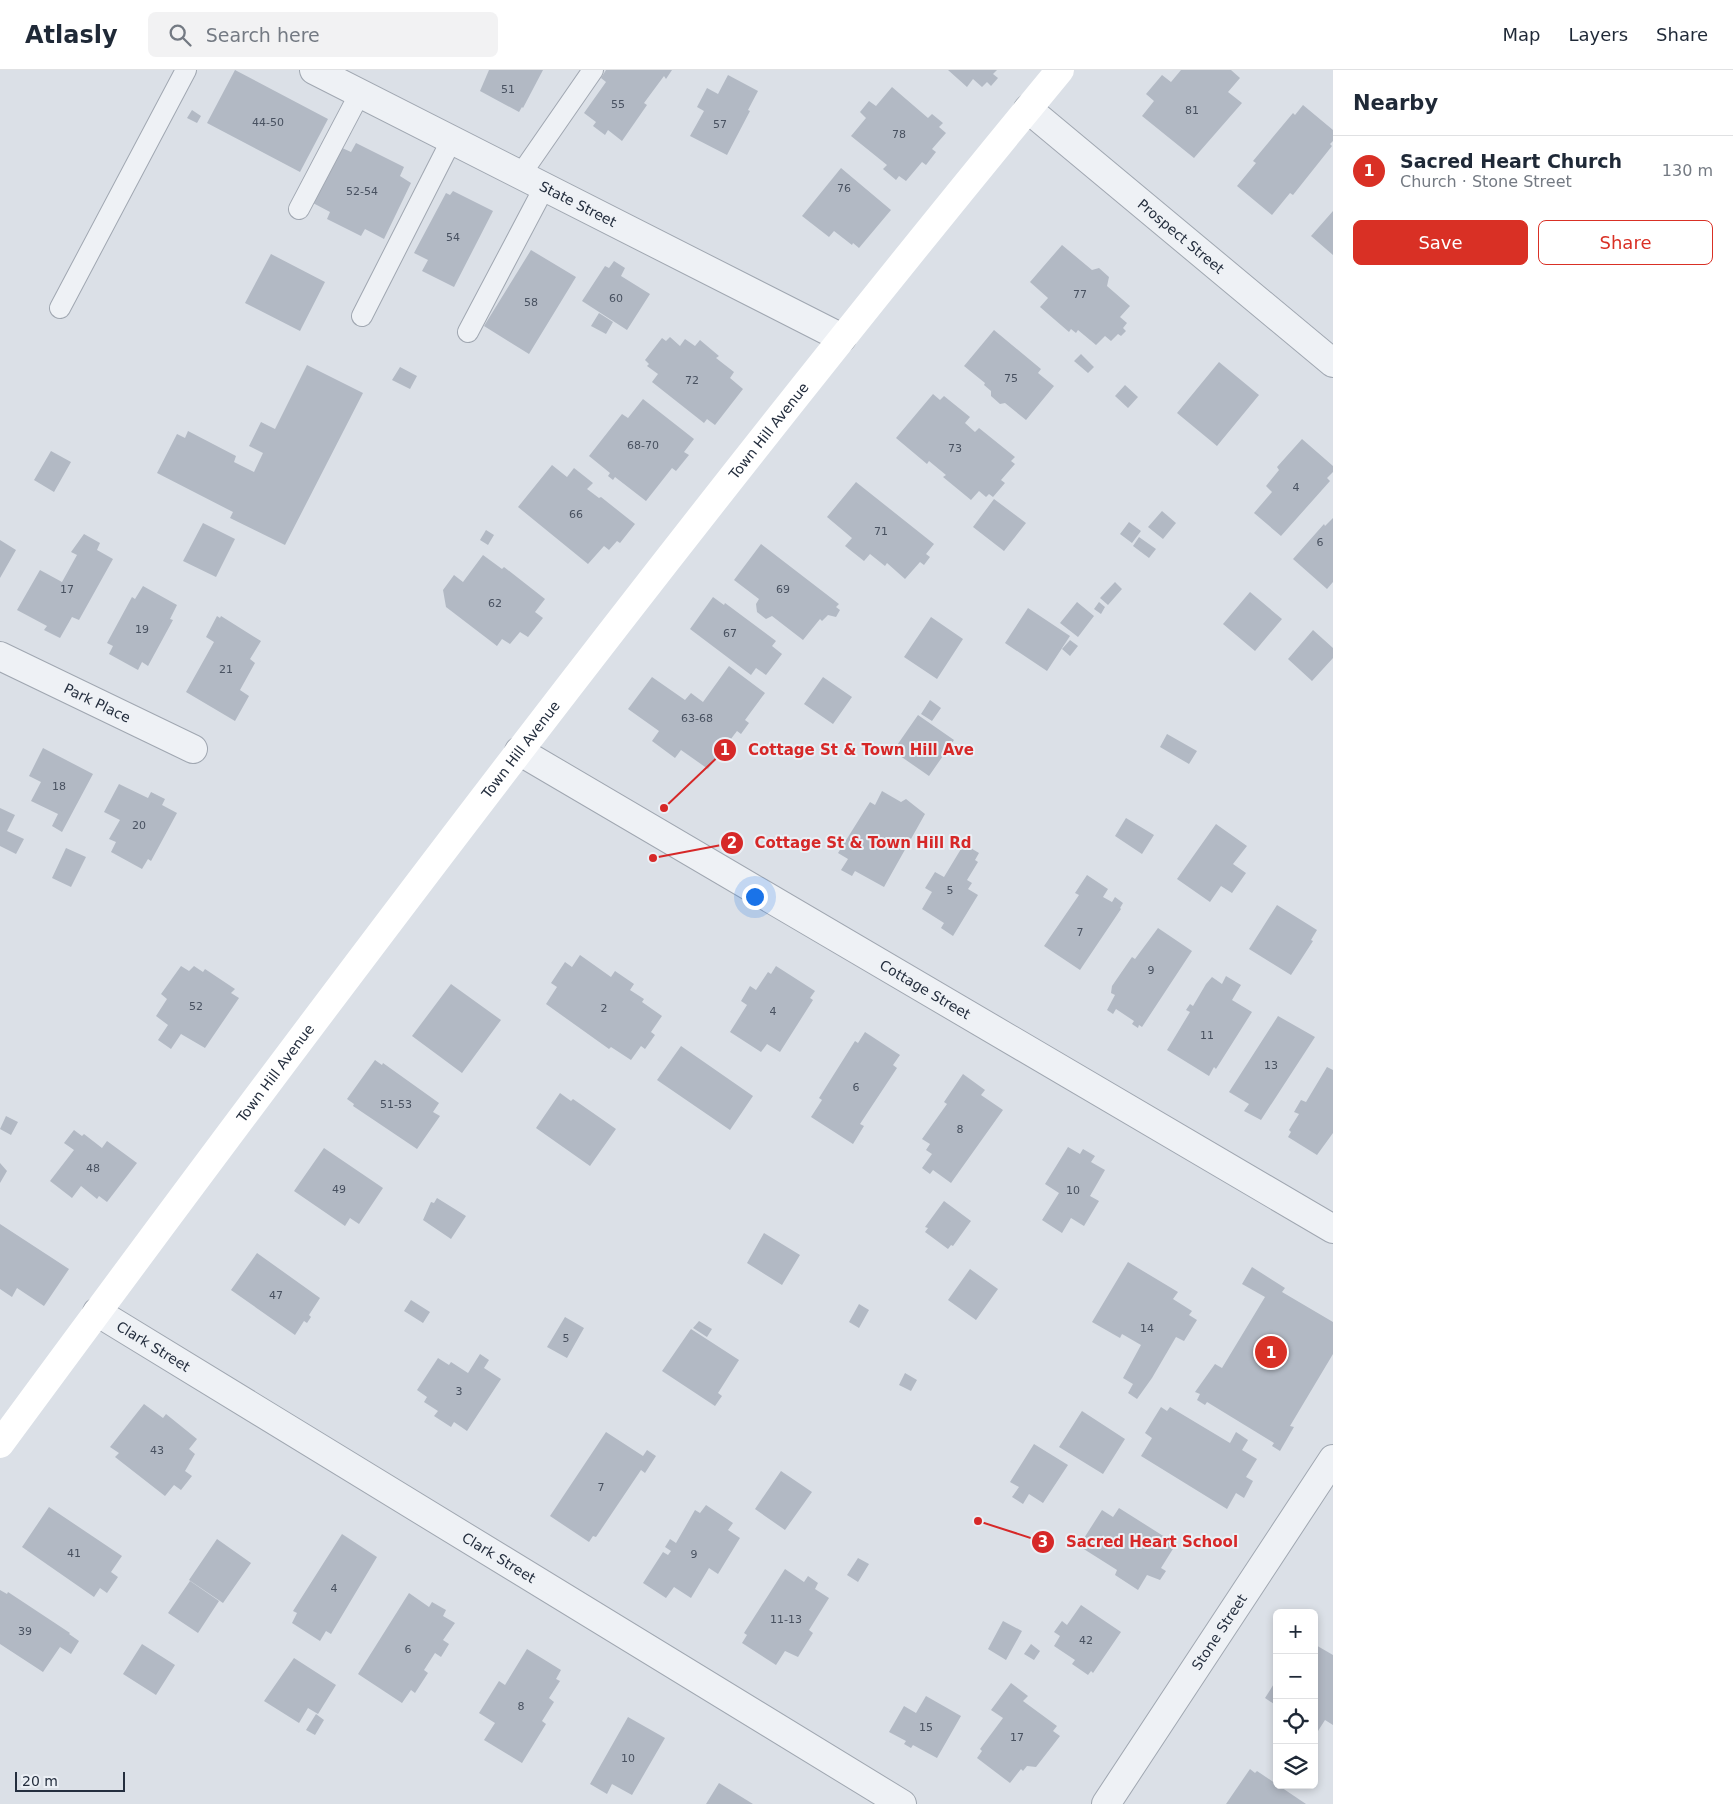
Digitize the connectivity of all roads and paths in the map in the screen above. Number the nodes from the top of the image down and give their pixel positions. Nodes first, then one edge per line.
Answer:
1 (186, 70) edge
2 (314, 70) edge
3 (593, 70) edge
4 (1060, 70) edge
5 (360, 93) junction
6 (1028, 109) junction
7 (452, 139) junction
8 (521, 174) junction
9 (545, 186) junction
10 (299, 209) dead end
11 (60, 308) dead end
12 (362, 316) dead end
13 (468, 332) dead end
14 (842, 338) junction
15 (1333, 363) edge
16 (0, 656) edge
17 (193, 749) dead end
18 (519, 750) junction
19 (1333, 1229) edge
20 (97, 1312) junction
21 (0, 1444) edge
22 (1333, 1459) edge
23 (902, 1804) edge
24 (1106, 1804) edge

1 - 11 lane
2 - 5 street, State Street
3 - 8 lane
4 - 6 street, Town Hill Avenue
5 - 7 street, State Street
5 - 10 lane
6 - 14 street, Town Hill Avenue
6 - 15 street, Prospect Street
7 - 8 street, State Street
7 - 12 lane
8 - 9 street, State Street
9 - 13 lane
9 - 14 street, State Street
14 - 18 street, Town Hill Avenue
16 - 17 street, Park Place
18 - 19 street, Cottage Street
18 - 20 street, Town Hill Avenue
20 - 21 street, Town Hill Avenue
20 - 23 street, Clark Street
22 - 24 street, Stone Street

